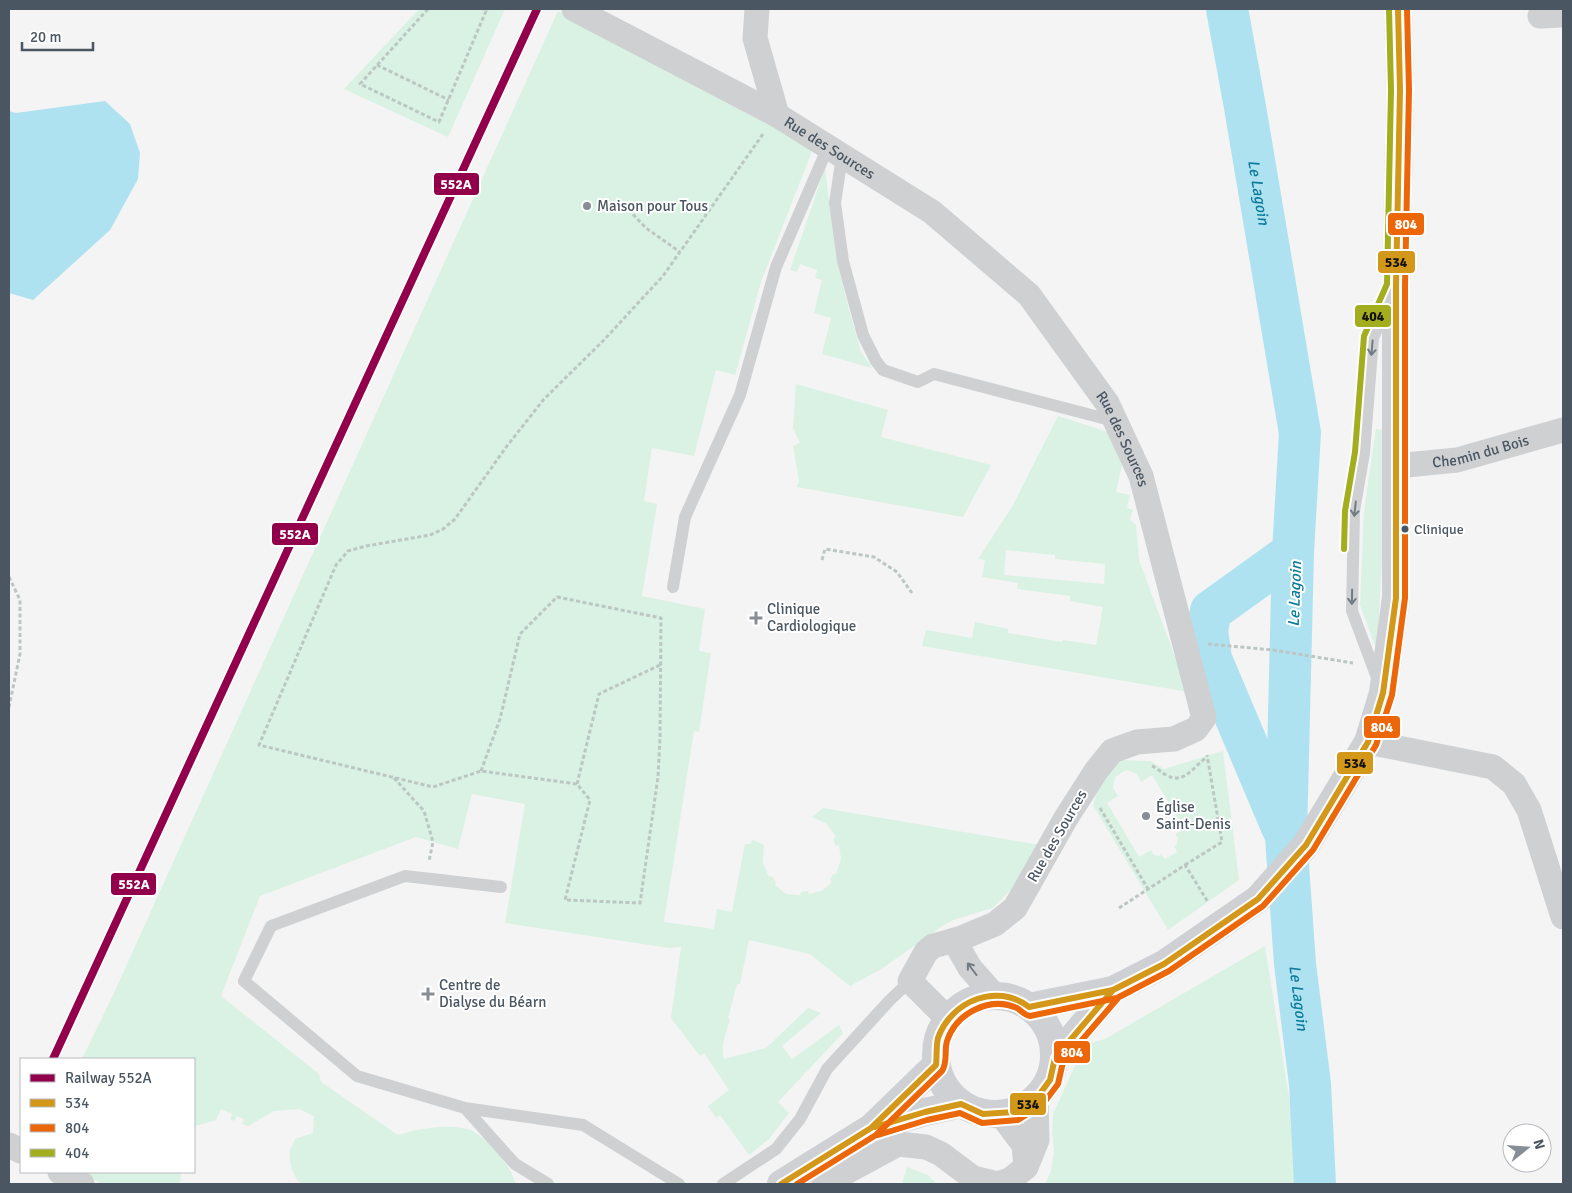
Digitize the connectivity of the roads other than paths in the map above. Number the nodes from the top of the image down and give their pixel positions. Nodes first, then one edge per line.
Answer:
1 (574, 9) edge
2 (757, 9) edge
3 (1398, 9) edge
4 (777, 115) junction
5 (835, 152) junction
6 (1396, 286) junction
7 (1114, 421) junction
8 (1563, 430) edge
9 (1396, 466) junction
10 (673, 587) dead end
11 (1383, 693) junction
12 (1368, 742) junction
13 (501, 887) dead end
14 (1563, 917) edge
15 (954, 940) junction
16 (910, 981) junction
17 (1113, 990) junction
18 (994, 995) junction
19 (1029, 1007) junction
20 (948, 1019) junction
21 (1055, 1058) junction
22 (936, 1065) junction
23 (1036, 1099) junction
24 (961, 1104) junction
25 (464, 1108) junction
26 (1000, 1113) junction
27 (870, 1128) junction
28 (1026, 1167) junction
29 (62, 1173) edge
30 (82, 1184) edge
31 (548, 1184) edge
32 (679, 1184) edge
33 (723, 1184) edge
34 (781, 1184) edge
35 (824, 1184) edge

1 - 4 street, Rue des Sources
2 - 4 street
3 - 6 main road
4 - 5 street, Rue des Sources
5 - 7 street, Rue des Sources
5 - 7 lane
5 - 10 lane
6 - 9 main road
6 -> 11 lane
7 - 15 street, Rue des Sources
8 - 9 street, Chemin du Bois
9 - 11 main road
11 - 12 main road
12 - 14 street
12 - 17 main road
13 - 25 lane
15 - 16 street, Rue des Sources
18 -> 15 street
16 - 20 street
16 - 33 lane
17 - 19 main road
17 - 21 main road
18 - 19 main road
18 - 20 main road
19 - 21 main road
20 - 22 main road
21 - 23 main road
22 - 24 main road
22 - 27 main road
23 - 26 main road
23 - 28 street
24 - 26 main road
24 - 27 main road
25 - 31 lane
25 - 32 lane
26 - 28 street
27 - 34 main road
28 - 35 street
29 - 30 street

